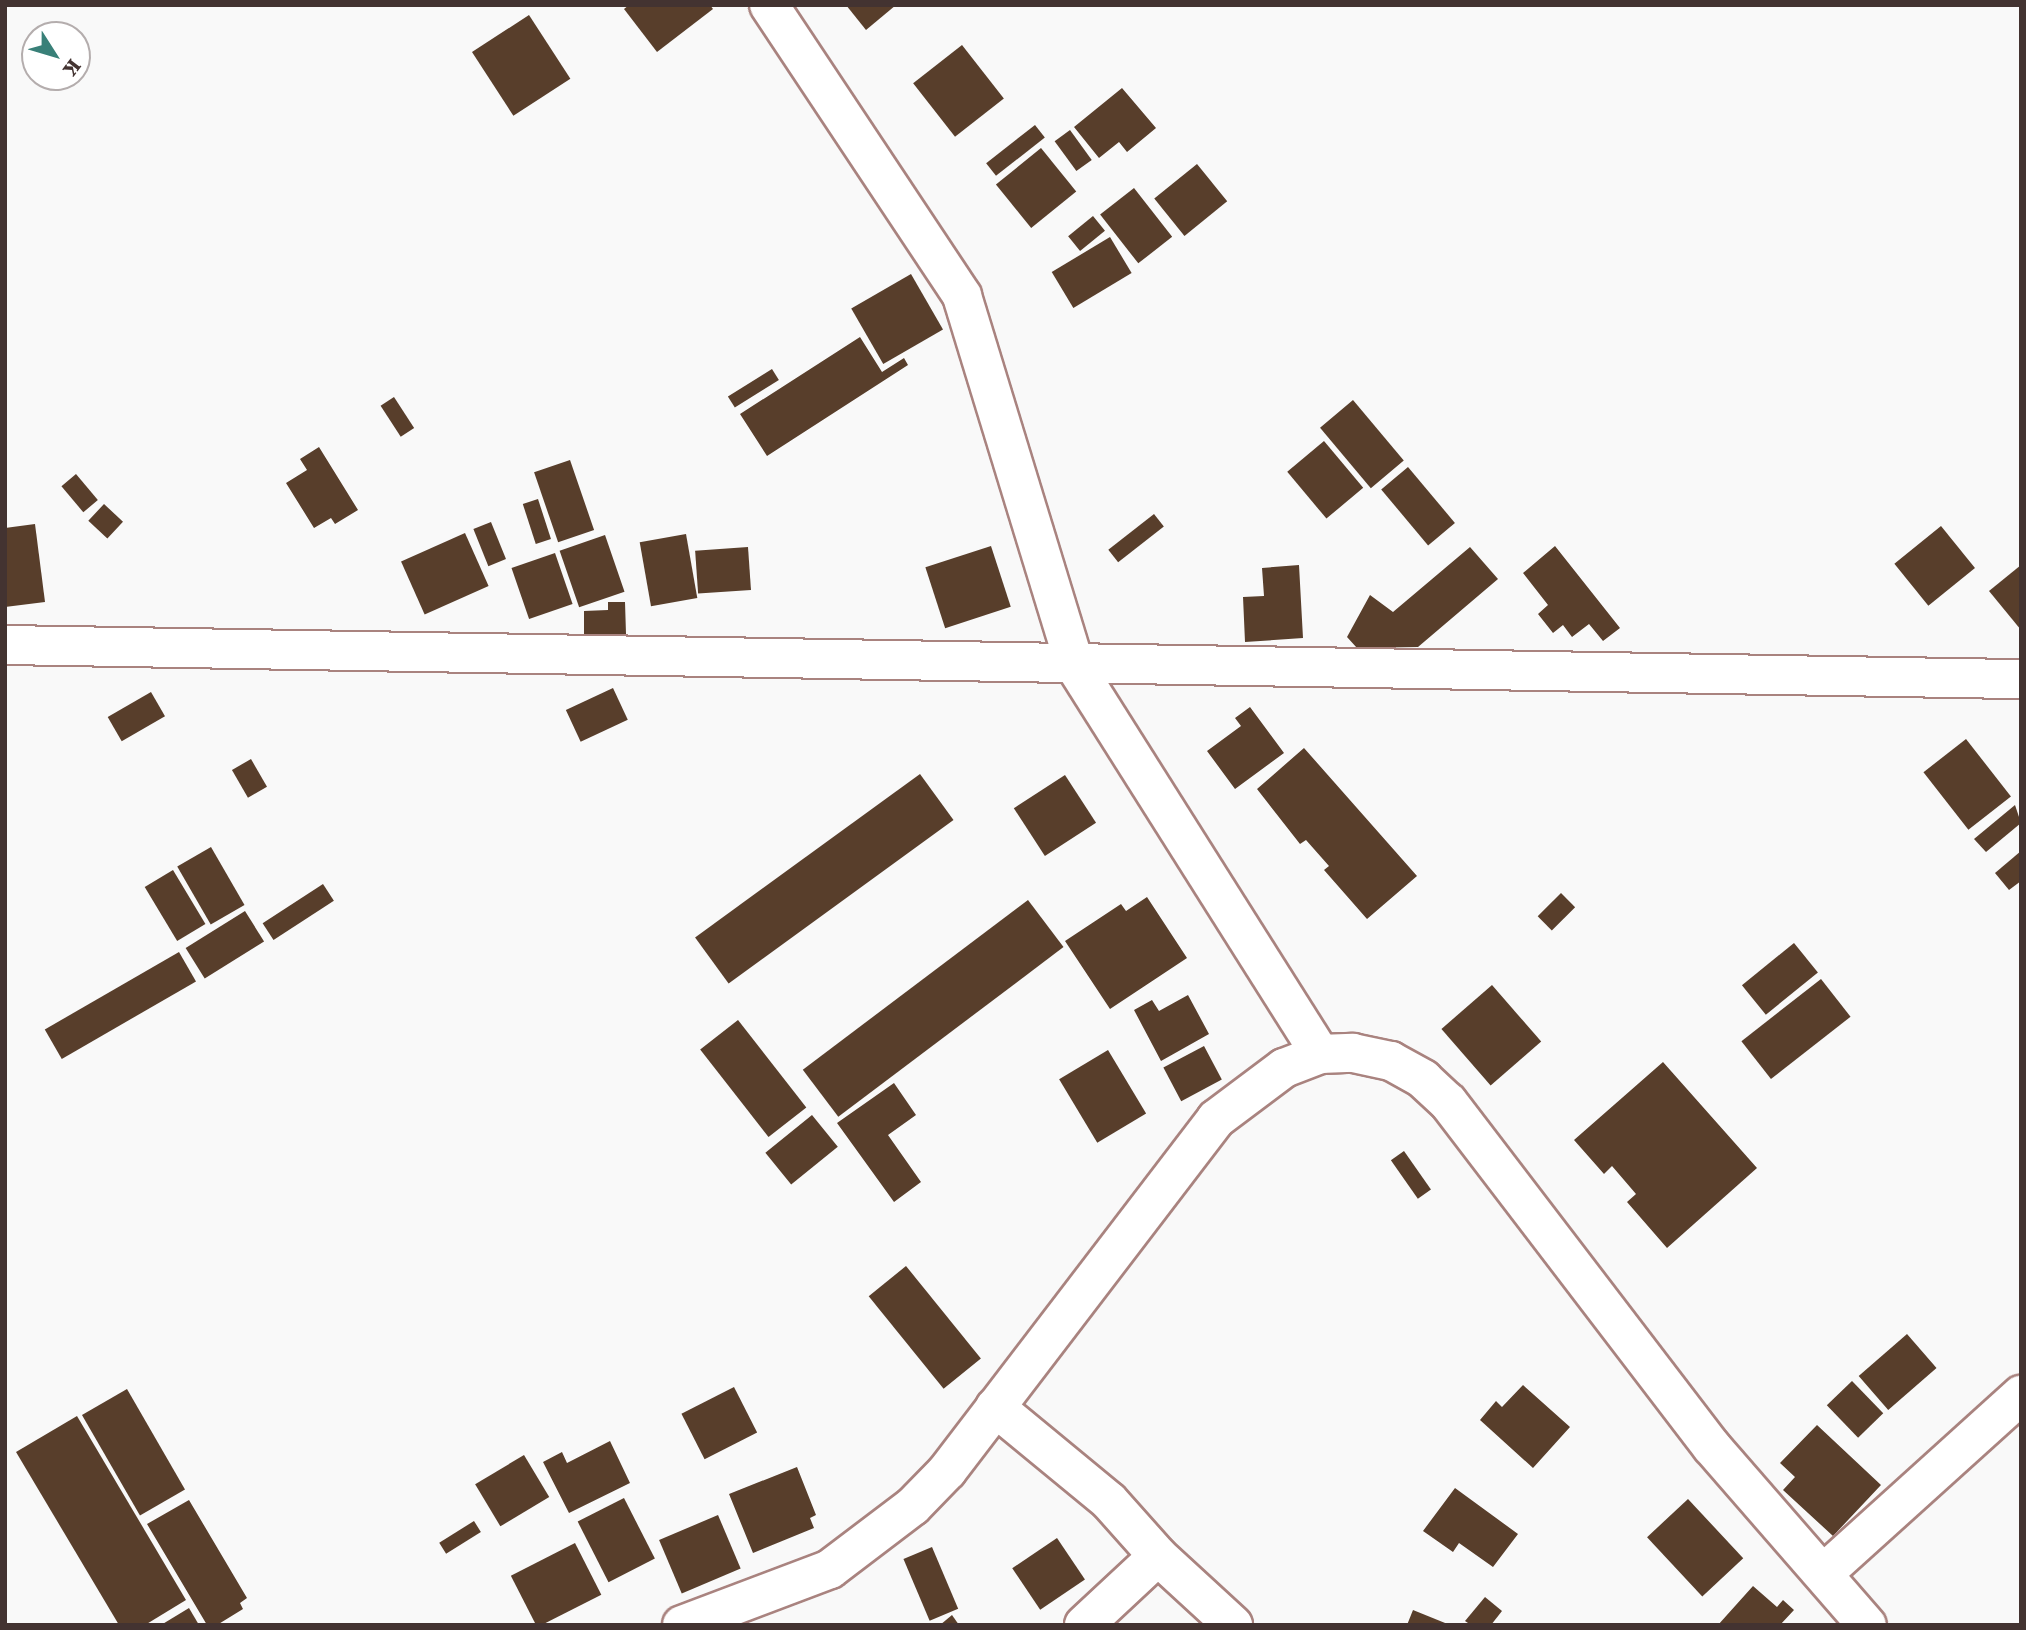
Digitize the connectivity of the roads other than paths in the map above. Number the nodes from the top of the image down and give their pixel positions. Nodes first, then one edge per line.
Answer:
1 (769, 5) edge
2 (5, 645) edge
3 (1075, 666) junction
4 (2021, 679) edge
5 (1320, 1054) junction
6 (2021, 1395) edge
7 (995, 1407) junction
8 (1158, 1556) junction
9 (1824, 1573) junction
10 (682, 1625) edge
11 (1084, 1625) edge
12 (1233, 1625) edge
13 (1867, 1625) edge

1 - 3 street
2 - 3 street
3 - 4 street
3 - 5 street
5 - 7 street
5 - 9 street
6 - 9 street
7 - 8 street
7 - 10 street
8 - 11 street
8 - 12 street
9 - 13 street

